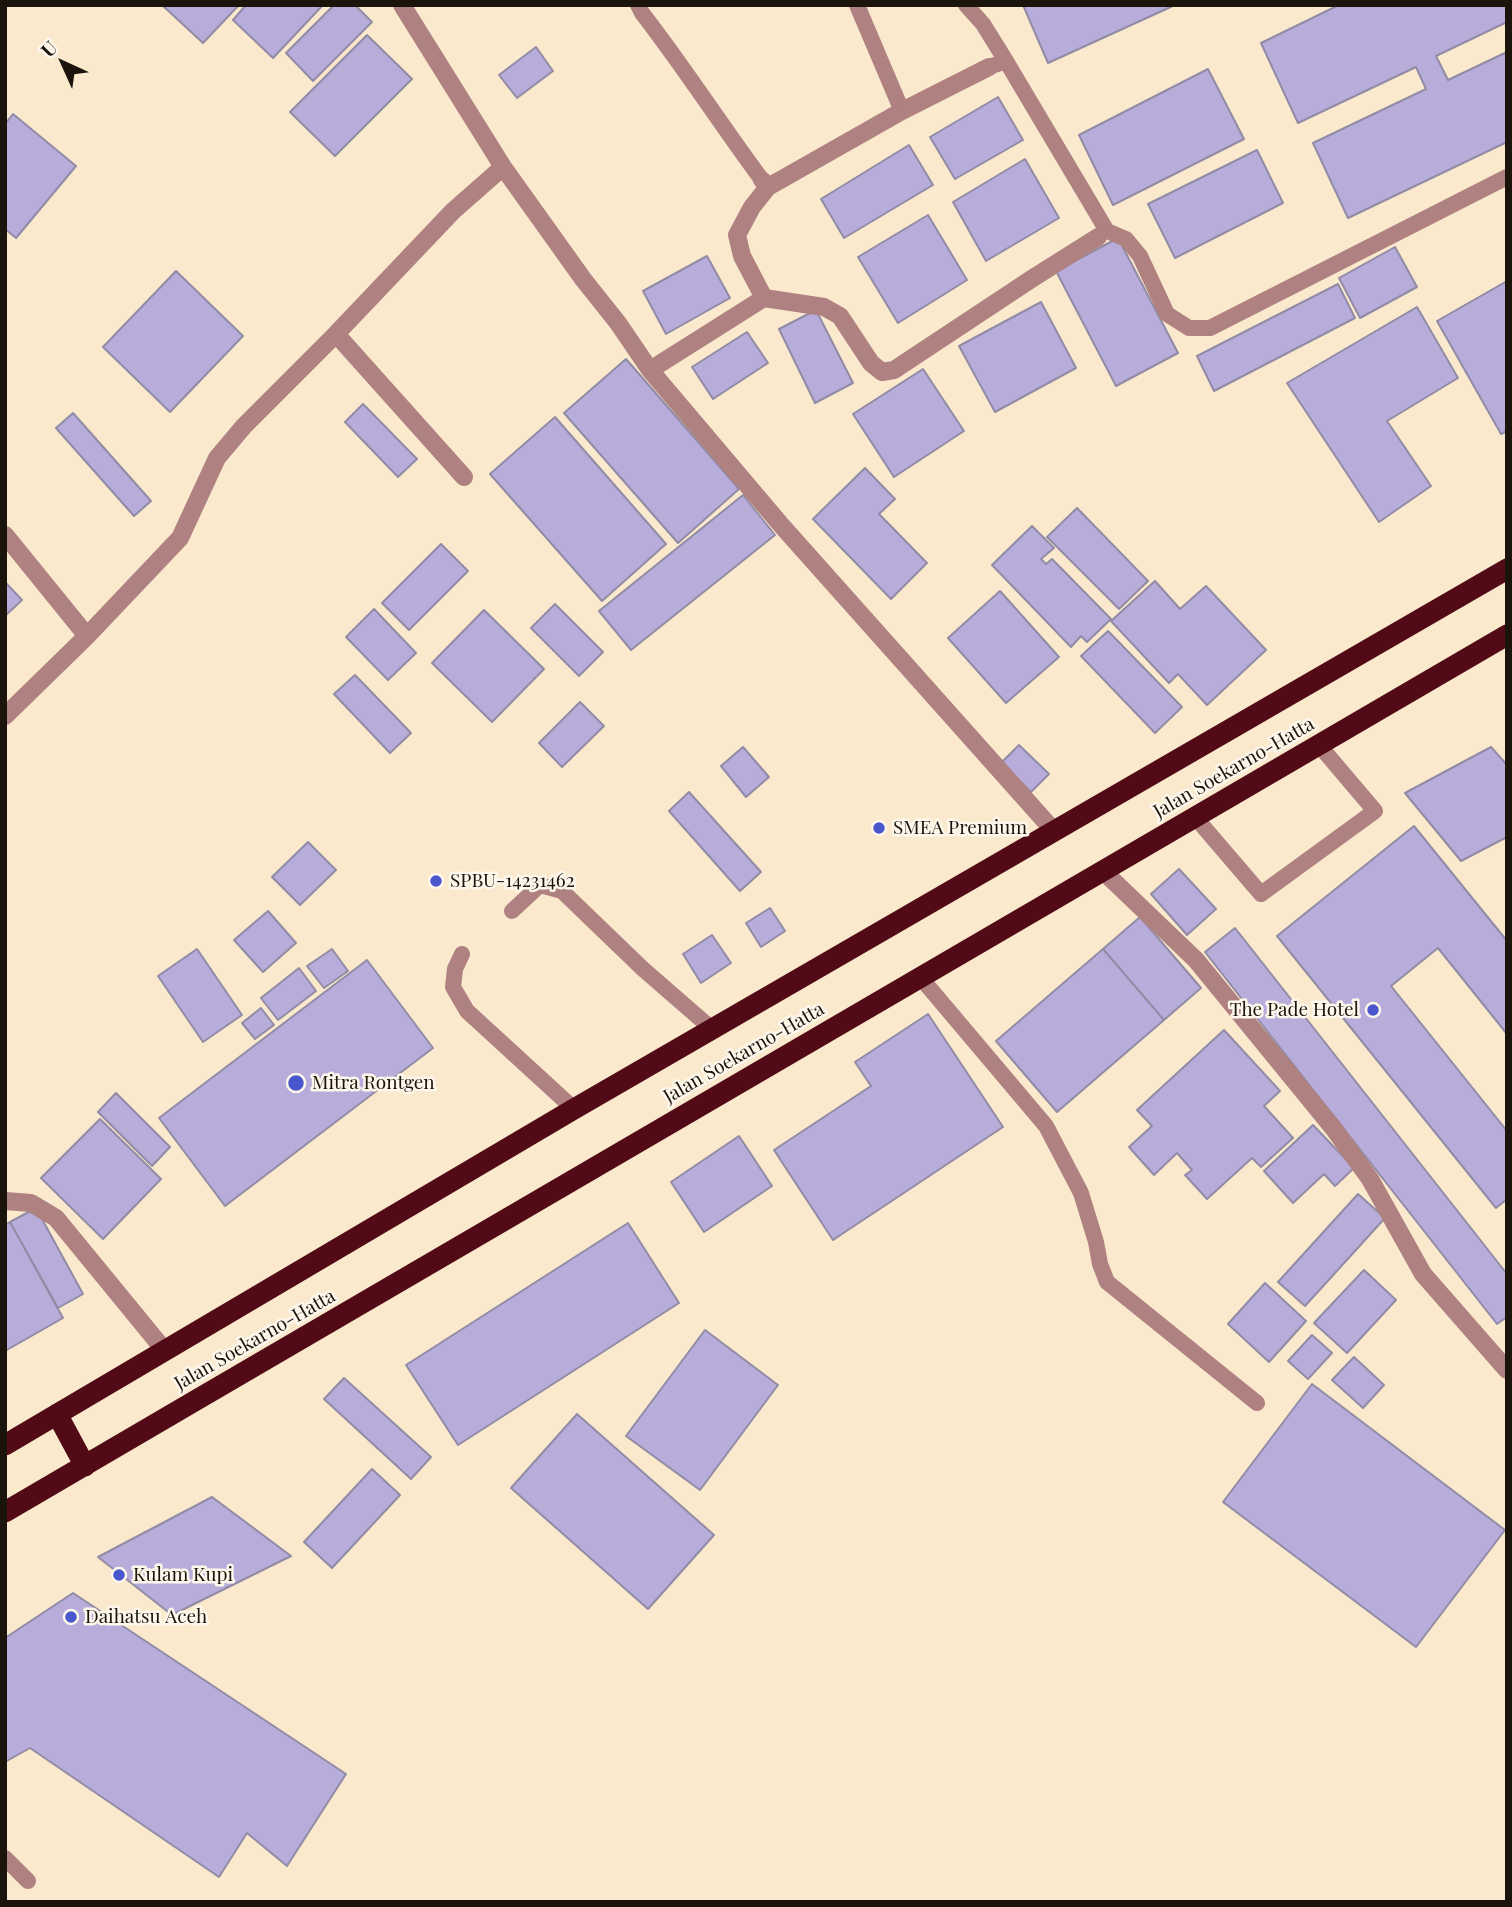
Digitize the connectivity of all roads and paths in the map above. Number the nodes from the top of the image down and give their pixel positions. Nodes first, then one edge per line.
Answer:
1 (402, 5) edge
2 (638, 5) edge
3 (857, 5) edge
4 (966, 5) edge
5 (1006, 61) junction
6 (989, 67) joint
7 (902, 111) junction
8 (503, 167) junction
9 (1507, 177) edge
10 (765, 183) junction
11 (1102, 234) junction
12 (764, 298) junction
13 (336, 334) junction
14 (650, 370) junction
15 (464, 477) dead end
16 (5, 535) edge
17 (1507, 569) edge
18 (1507, 635) edge
19 (87, 636) junction
20 (5, 716) edge
21 (1319, 745) junction
22 (1195, 817) junction
23 (1053, 830) junction
24 (1103, 871) junction
25 (512, 911) dead end
26 (462, 954) dead end
27 (920, 978) junction
28 (712, 1029) junction
29 (573, 1109) junction
30 (5, 1201) edge
31 (165, 1351) junction
32 (1507, 1370) edge
33 (1257, 1403) dead end
34 (57, 1414) junction
35 (5, 1445) edge
36 (85, 1466) junction
37 (5, 1513) edge
38 (5, 1858) edge
39 (28, 1881) dead end

1 - 8 street
2 - 10 lane
3 - 7 lane
4 - 5 lane
5 - 6 lane
5 - 11 lane
6 - 7 street
7 - 10 street
8 - 13 street
8 - 14 street
9 - 11 lane
10 - 12 street
11 - 12 street
12 - 14 street
13 - 15 street
13 - 19 street
14 - 23 street
16 - 19 street
17 - 23 highway, Jalan Soekarno-Hatta
18 - 21 highway, Jalan Soekarno-Hatta
19 - 20 street
21 - 22 highway, Jalan Soekarno-Hatta
21 - 22 lane
22 - 24 highway, Jalan Soekarno-Hatta
23 - 28 highway, Jalan Soekarno-Hatta
24 - 27 highway, Jalan Soekarno-Hatta
24 - 32 street
25 - 28 lane
26 - 29 lane
27 - 33 lane
27 - 36 highway, Jalan Soekarno-Hatta
28 - 29 highway, Jalan Soekarno-Hatta
29 - 31 highway, Jalan Soekarno-Hatta
30 - 31 street
31 - 34 highway, Jalan Soekarno-Hatta
34 - 35 highway, Jalan Soekarno-Hatta
34 - 36 highway
36 - 37 highway, Jalan Soekarno-Hatta
38 - 39 lane

